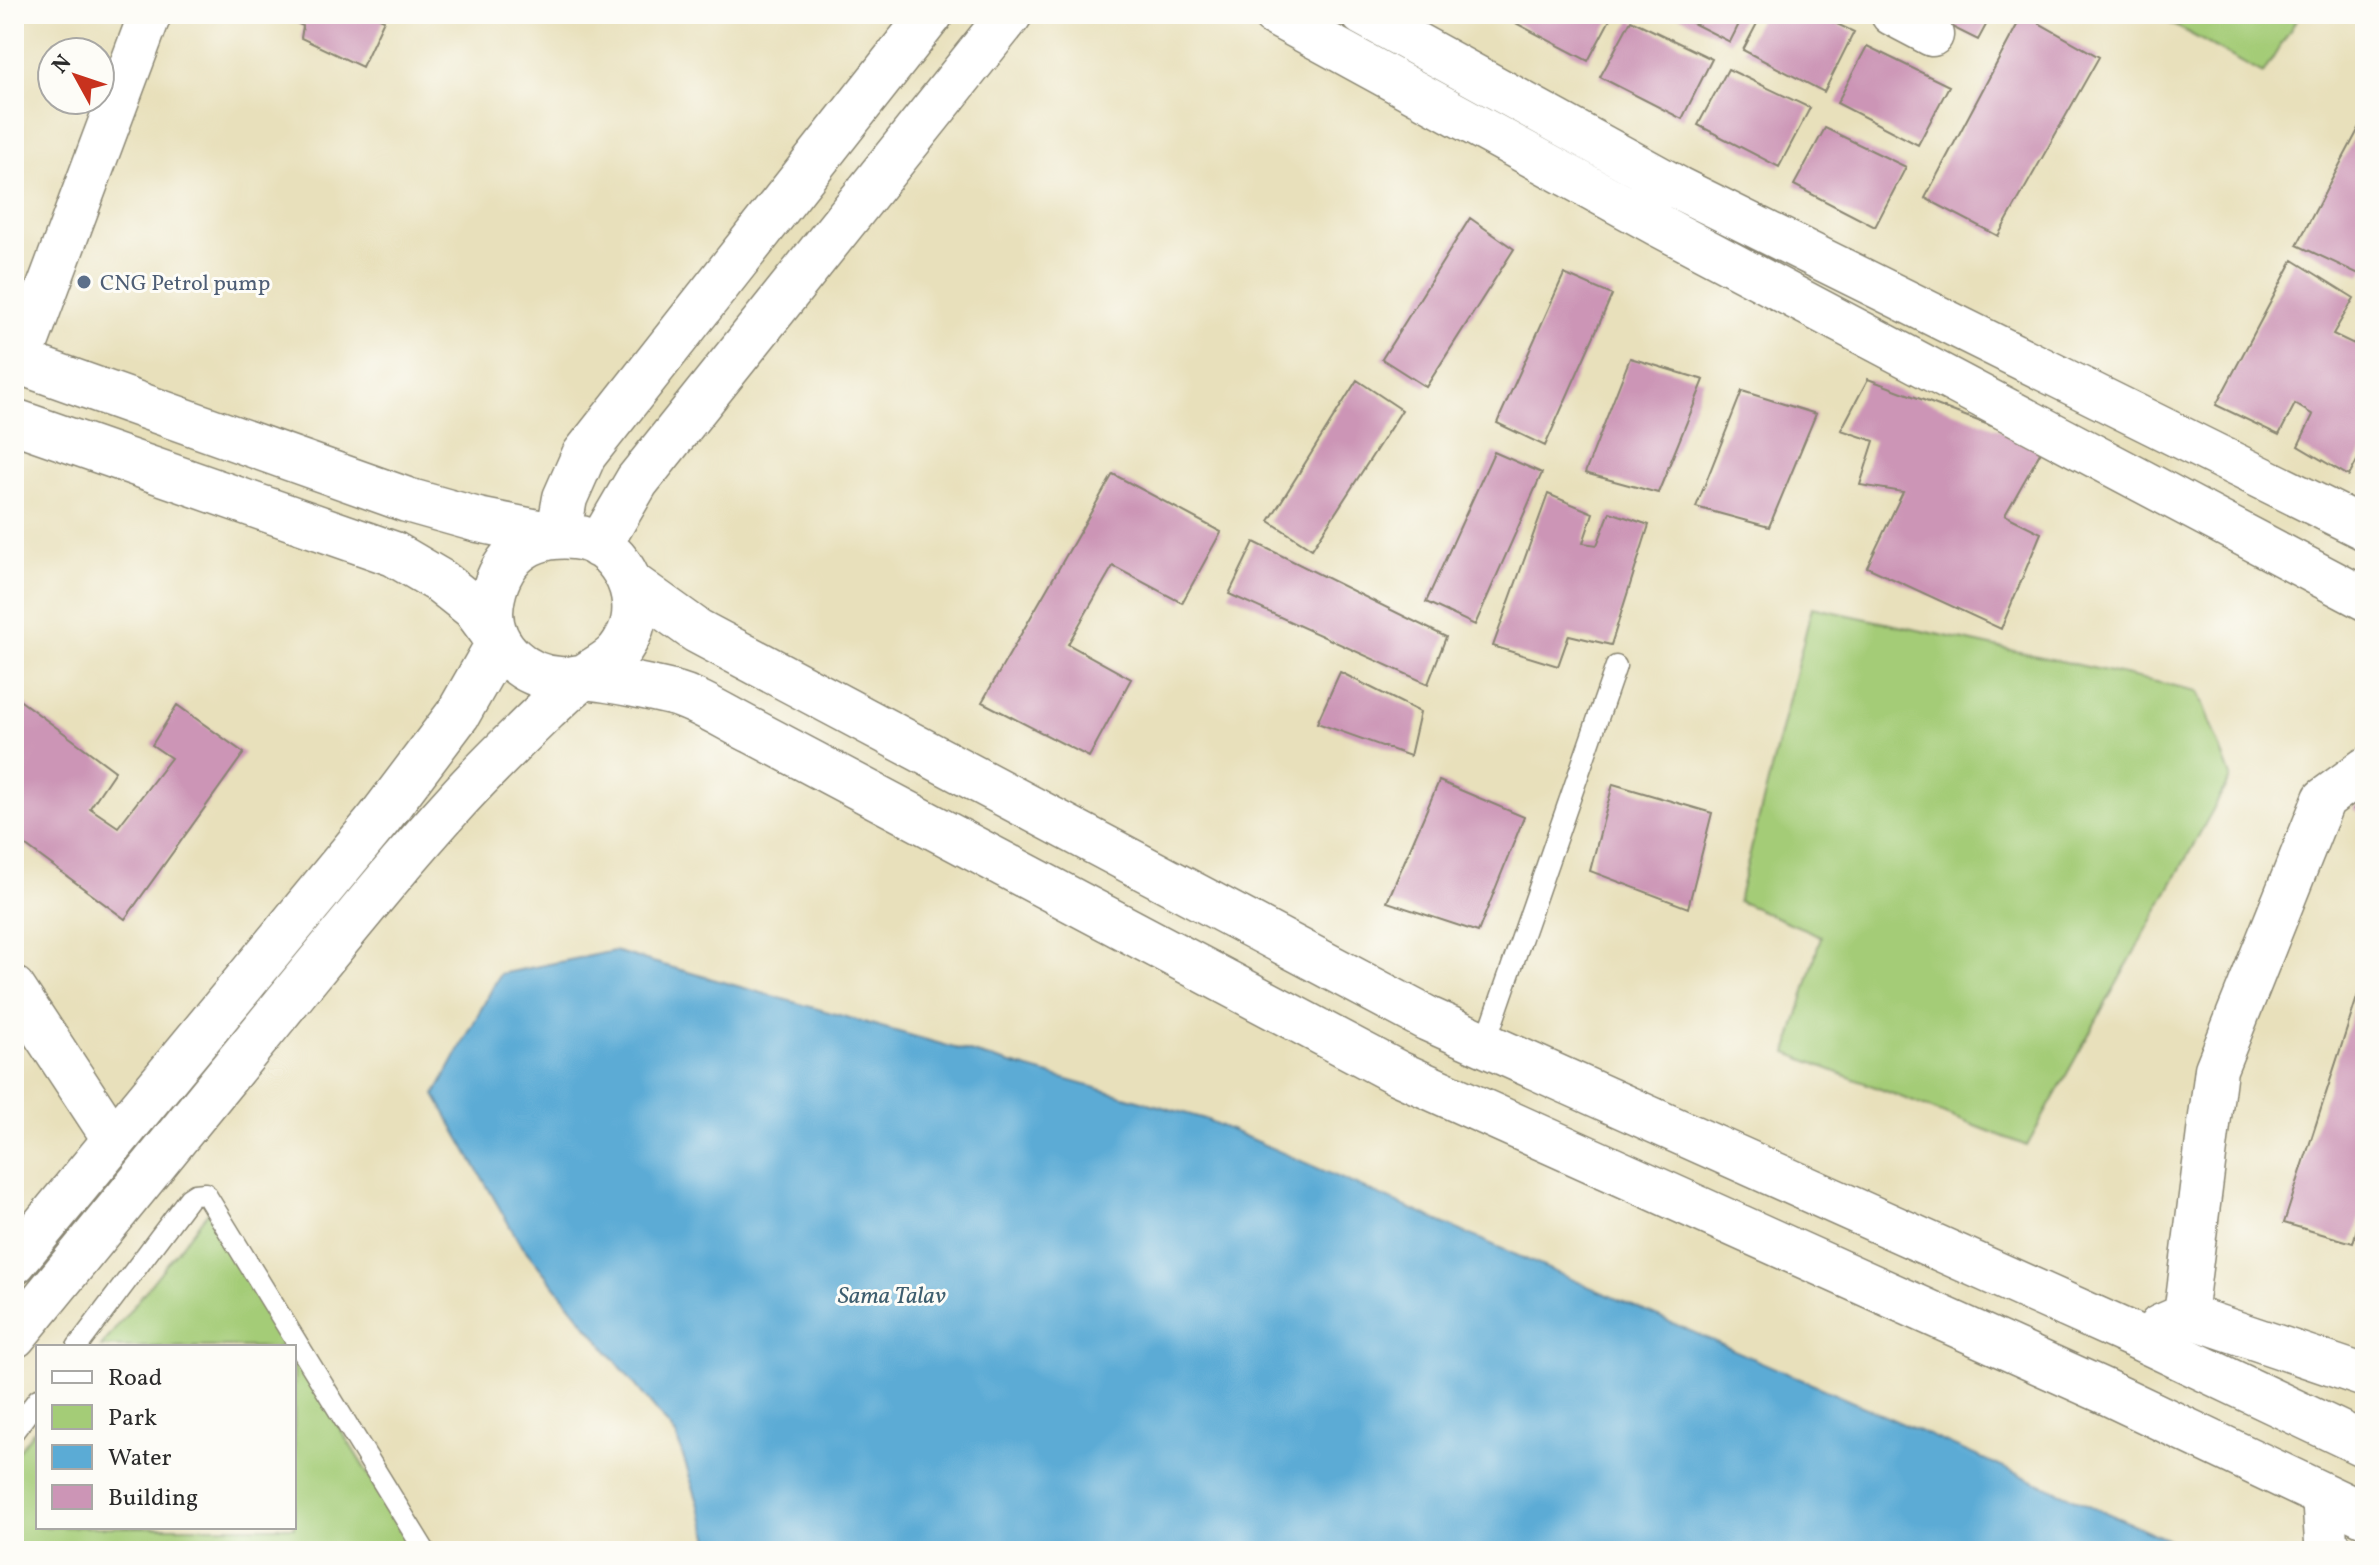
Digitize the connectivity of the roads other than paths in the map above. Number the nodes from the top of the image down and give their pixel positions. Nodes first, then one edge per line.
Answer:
1 (150, 14) edge
2 (931, 14) edge
3 (1010, 14) edge
4 (1273, 14) edge
5 (1362, 14) edge
6 (1892, 14) edge
7 (1932, 35) dead end
8 (1678, 188) junction
9 (1658, 225) junction
10 (1929, 312) junction
11 (1908, 355) junction
12 (17, 361) edge
13 (14, 421) edge
14 (2363, 524) edge
15 (558, 536) junction
16 (599, 546) junction
17 (2323, 576) junction
18 (630, 583) junction
19 (2365, 599) edge
20 (499, 642) junction
21 (1616, 666) dead end
22 (582, 677) junction
23 (2365, 769) edge
24 (1131, 861) junction
25 (1104, 918) junction
26 (1353, 979) junction
27 (14, 988) edge
28 (1325, 1035) junction
29 (1485, 1044) junction
30 (114, 1140) junction
31 (14, 1262) edge
32 (2185, 1315) junction
33 (14, 1336) edge
34 (2137, 1337) junction
35 (79, 1345) edge
36 (2365, 1376) edge
37 (36, 1402) edge
38 (14, 1431) edge
39 (2365, 1445) edge
40 (2323, 1495) junction
41 (2365, 1515) edge
42 (425, 1551) edge
43 (2333, 1551) edge

1 - 12 street
2 - 15 main road
3 - 16 main road
4 - 9 street
5 - 8 street
6 - 7 street
8 - 9 street
8 - 10 street
9 - 11 street
10 - 11 street
10 - 14 street
11 - 17 street
12 - 15 main road
13 - 20 main road
14 - 17 street
15 - 16 main road
15 - 20 main road
16 - 18 main road
17 - 19 street
18 - 22 main road
18 - 24 main road
20 - 22 main road
20 - 30 main road
21 - 29 lane
22 - 25 main road
22 - 33 main road
23 - 32 street
24 - 25 main road
24 - 26 main road
25 - 28 main road
26 - 28 main road
26 - 29 main road
27 - 30 street
28 - 40 main road
29 - 34 main road
30 - 31 main road
32 - 34 street
32 - 36 street
34 - 39 main road
35 - 42 lane
37 - 38 lane
40 - 41 main road
40 - 43 street

